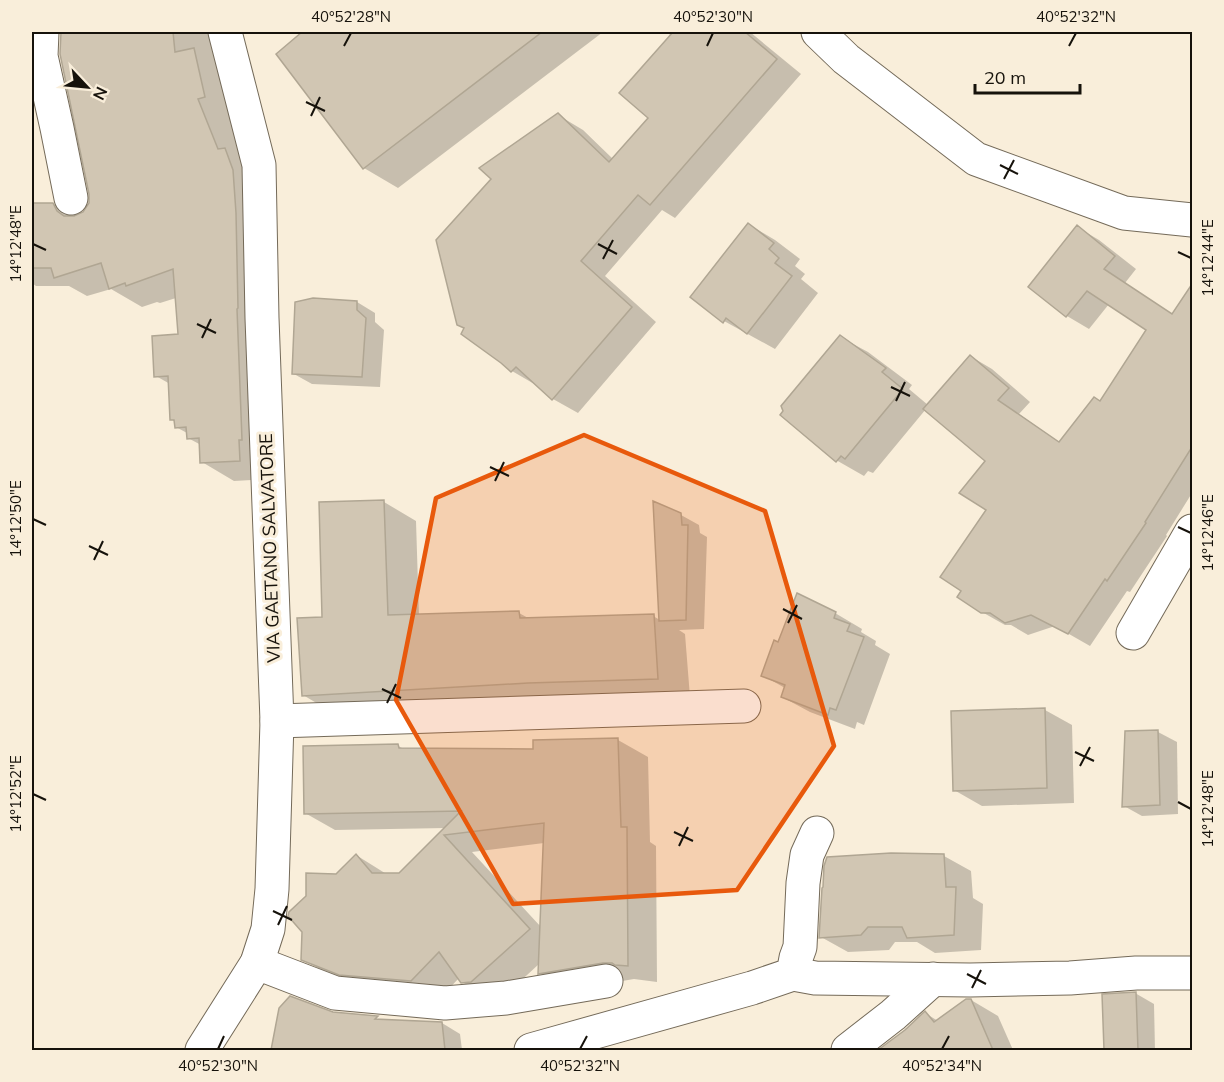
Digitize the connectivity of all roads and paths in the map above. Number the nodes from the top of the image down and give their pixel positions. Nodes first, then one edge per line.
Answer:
1 (42, 32) edge
2 (225, 32) edge
3 (818, 32) edge
4 (71, 198) dead end
5 (1192, 220) edge
6 (1192, 531) edge
7 (1133, 633) dead end
8 (744, 706) dead end
9 (277, 721) junction
10 (817, 833) dead end
11 (257, 963) junction
12 (1192, 973) edge
13 (793, 975) junction
14 (933, 979) junction
15 (606, 981) dead end
16 (202, 1050) edge
17 (531, 1050) edge
18 (848, 1050) edge

1 - 4 street
2 - 9 street, VIA GAETANO SALVATORE
3 - 5 street
6 - 7 street
8 - 9 street
9 - 11 street, VIA GAETANO SALVATORE
10 - 13 street
11 - 15 street
11 - 16 street, VIA GAETANO SALVATORE
12 - 14 street
13 - 14 street
13 - 17 street
14 - 18 street

